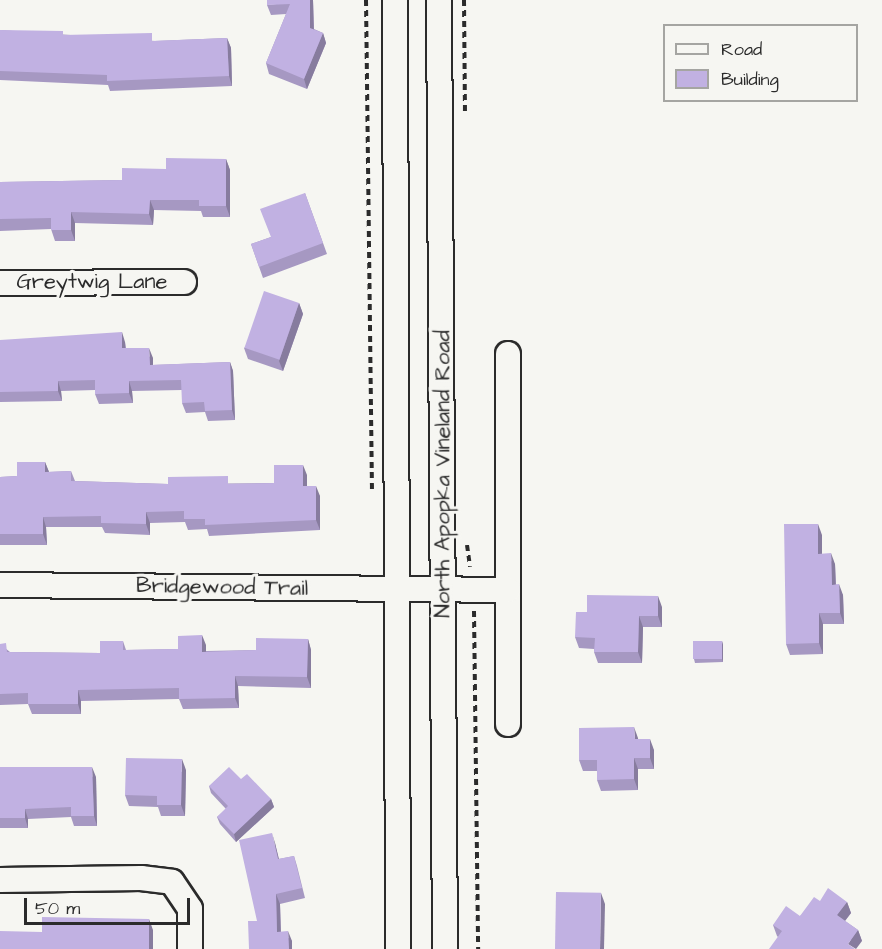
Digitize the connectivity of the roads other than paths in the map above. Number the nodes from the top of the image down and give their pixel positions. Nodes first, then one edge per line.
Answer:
1 (395, 0) edge
2 (439, 0) edge
3 (184, 282) dead end
4 (0, 283) edge
5 (507, 354) dead end
6 (0, 585) edge
7 (397, 590) junction
8 (444, 590) junction
9 (508, 590) junction
10 (508, 724) dead end
11 (0, 880) edge
12 (190, 949) edge
13 (398, 949) edge
14 (445, 949) edge

1 - 7 street, North Apopka Vineland Road
2 - 8 street, North Apopka Vineland Road
3 - 4 street, Greytwig Lane
5 - 9 street
6 - 7 street, Bridgewood Trail
7 - 8 street, Bridgewood Trail
7 - 13 street, North Apopka Vineland Road
8 - 9 street, Bridgewood Trail
8 - 14 street, North Apopka Vineland Road
9 - 10 street
11 - 12 street

